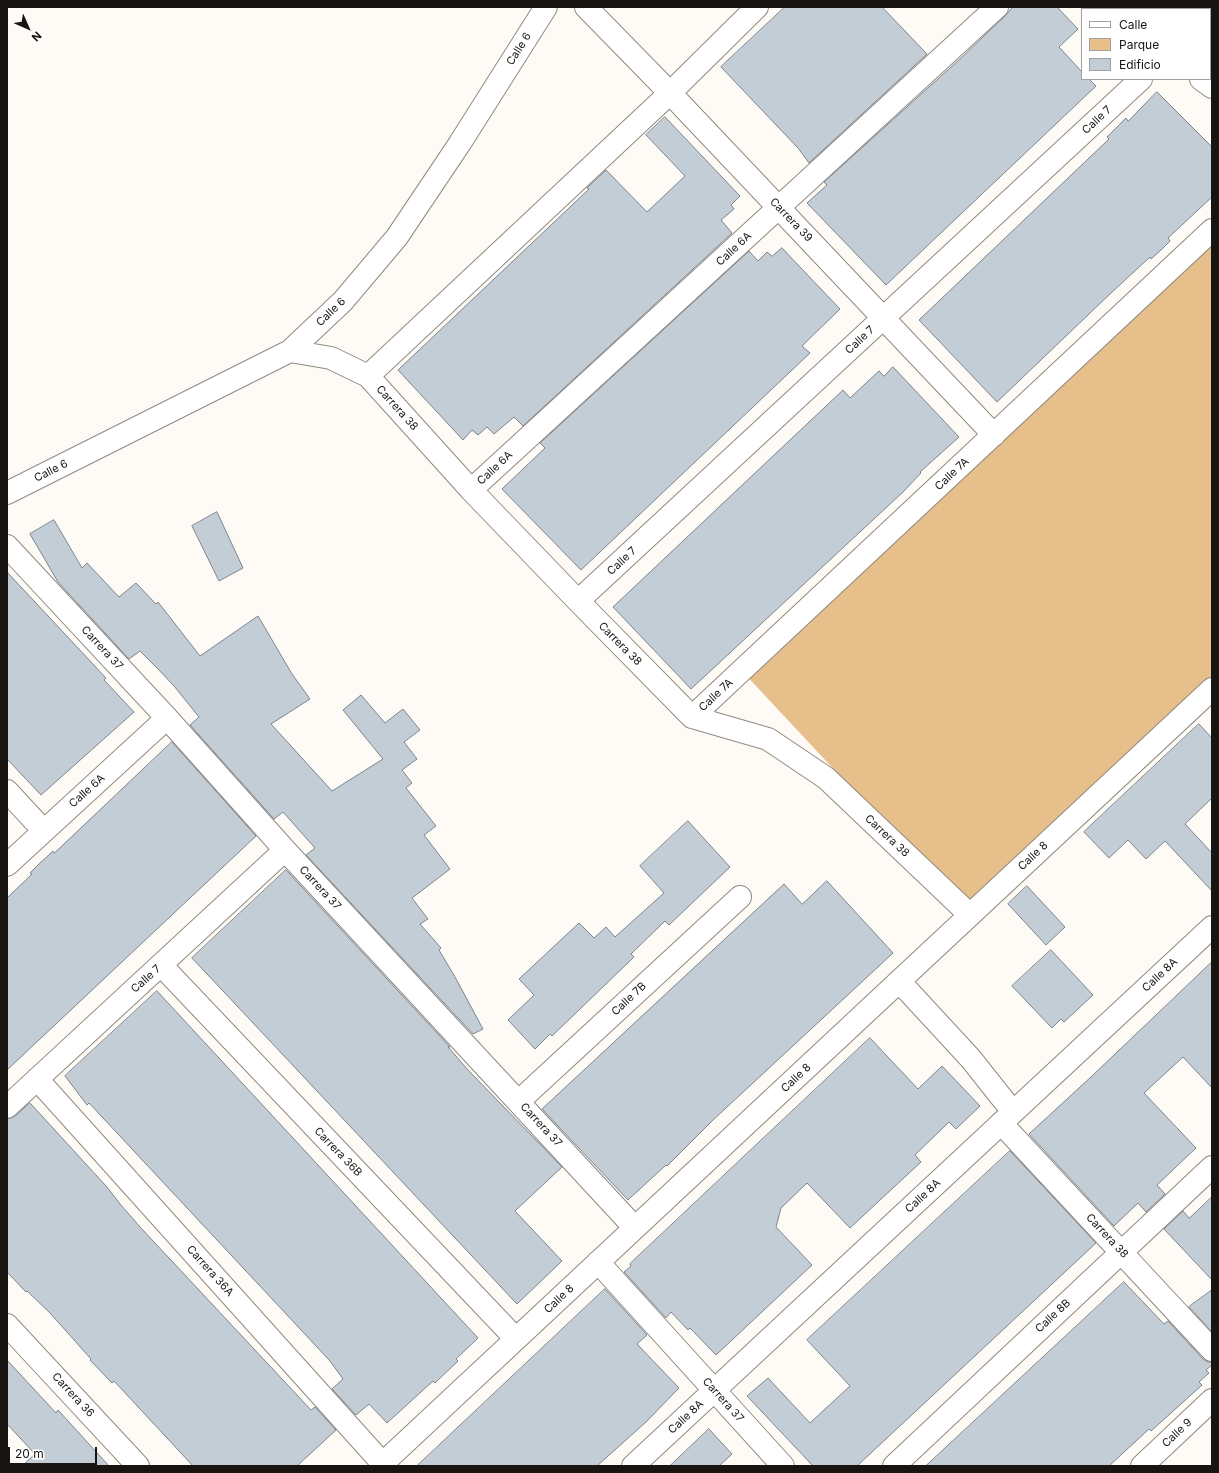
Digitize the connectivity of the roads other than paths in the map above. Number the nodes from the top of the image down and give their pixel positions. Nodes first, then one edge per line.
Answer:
1 (546, 7) edge
2 (586, 7) edge
3 (757, 7) edge
4 (997, 7) edge
5 (1140, 80) edge
6 (1202, 80) edge
7 (1212, 87) edge
8 (670, 93) junction
9 (779, 208) junction
10 (1212, 230) edge
11 (884, 318) junction
12 (290, 351) junction
13 (368, 376) junction
14 (994, 435) junction
15 (471, 490) junction
16 (7, 494) edge
17 (7, 546) edge
18 (578, 601) junction
19 (1212, 689) edge
20 (692, 717) junction
21 (167, 718) junction
22 (7, 791) edge
23 (44, 831) junction
24 (285, 850) junction
25 (7, 865) edge
26 (740, 897) dead end
27 (970, 915) junction
28 (1212, 927) edge
29 (161, 965) junction
30 (899, 981) junction
31 (37, 1078) junction
32 (519, 1101) junction
33 (7, 1107) edge
34 (1007, 1118) junction
35 (1212, 1167) edge
36 (635, 1228) junction
37 (1121, 1252) junction
38 (598, 1262) junction
39 (10, 1333) edge
40 (516, 1339) junction
41 (1212, 1350) edge
42 (714, 1390) junction
43 (1212, 1400) edge
44 (134, 1465) edge
45 (381, 1465) edge
46 (633, 1466) edge
47 (783, 1466) edge
48 (894, 1466) edge
49 (1142, 1466) edge

1 - 12 street, Calle 6
2 - 8 street, Carrera 39
3 - 8 street
4 - 9 street, Calle 6A
5 - 11 street, Calle 7
6 - 7 street
8 - 9 street, Carrera 39
8 - 13 street
9 - 11 street, Carrera 39
9 - 15 street, Calle 6A
10 - 14 street, Calle 7A
11 - 14 street, Carrera 39
11 - 18 street, Calle 7
12 - 13 street, Carrera 38
12 - 16 street, Calle 6
13 - 15 street, Carrera 38
14 - 20 street, Calle 7A
15 - 18 street, Carrera 38
17 - 21 street, Carrera 37
18 - 20 street, Carrera 38
19 - 27 street, Calle 8
20 - 27 street, Carrera 38
21 - 23 street, Calle 6A
21 - 24 street, Carrera 37
22 - 23 street
23 - 25 street, Calle 6A
24 - 29 street, Calle 7
24 - 32 street, Carrera 37
26 - 32 street, Calle 7B
27 - 30 street, Calle 8
28 - 34 street, Calle 8A
29 - 31 street, Calle 7
29 - 40 street, Carrera 36B
30 - 34 street, Carrera 38
30 - 36 street, Calle 8
31 - 33 street, Calle 7
31 - 45 street, Carrera 36A
32 - 36 street, Carrera 37
34 - 37 street, Carrera 38
34 - 42 street, Calle 8A
35 - 37 street, Calle 8B
36 - 38 street, Calle 8
37 - 41 street, Carrera 38
37 - 48 street, Calle 8B
38 - 40 street, Calle 8
38 - 42 street, Carrera 37
39 - 44 street, Carrera 36
40 - 45 street, Calle 8
42 - 46 street, Calle 8A
42 - 47 street, Carrera 37
43 - 49 street, Calle 9

